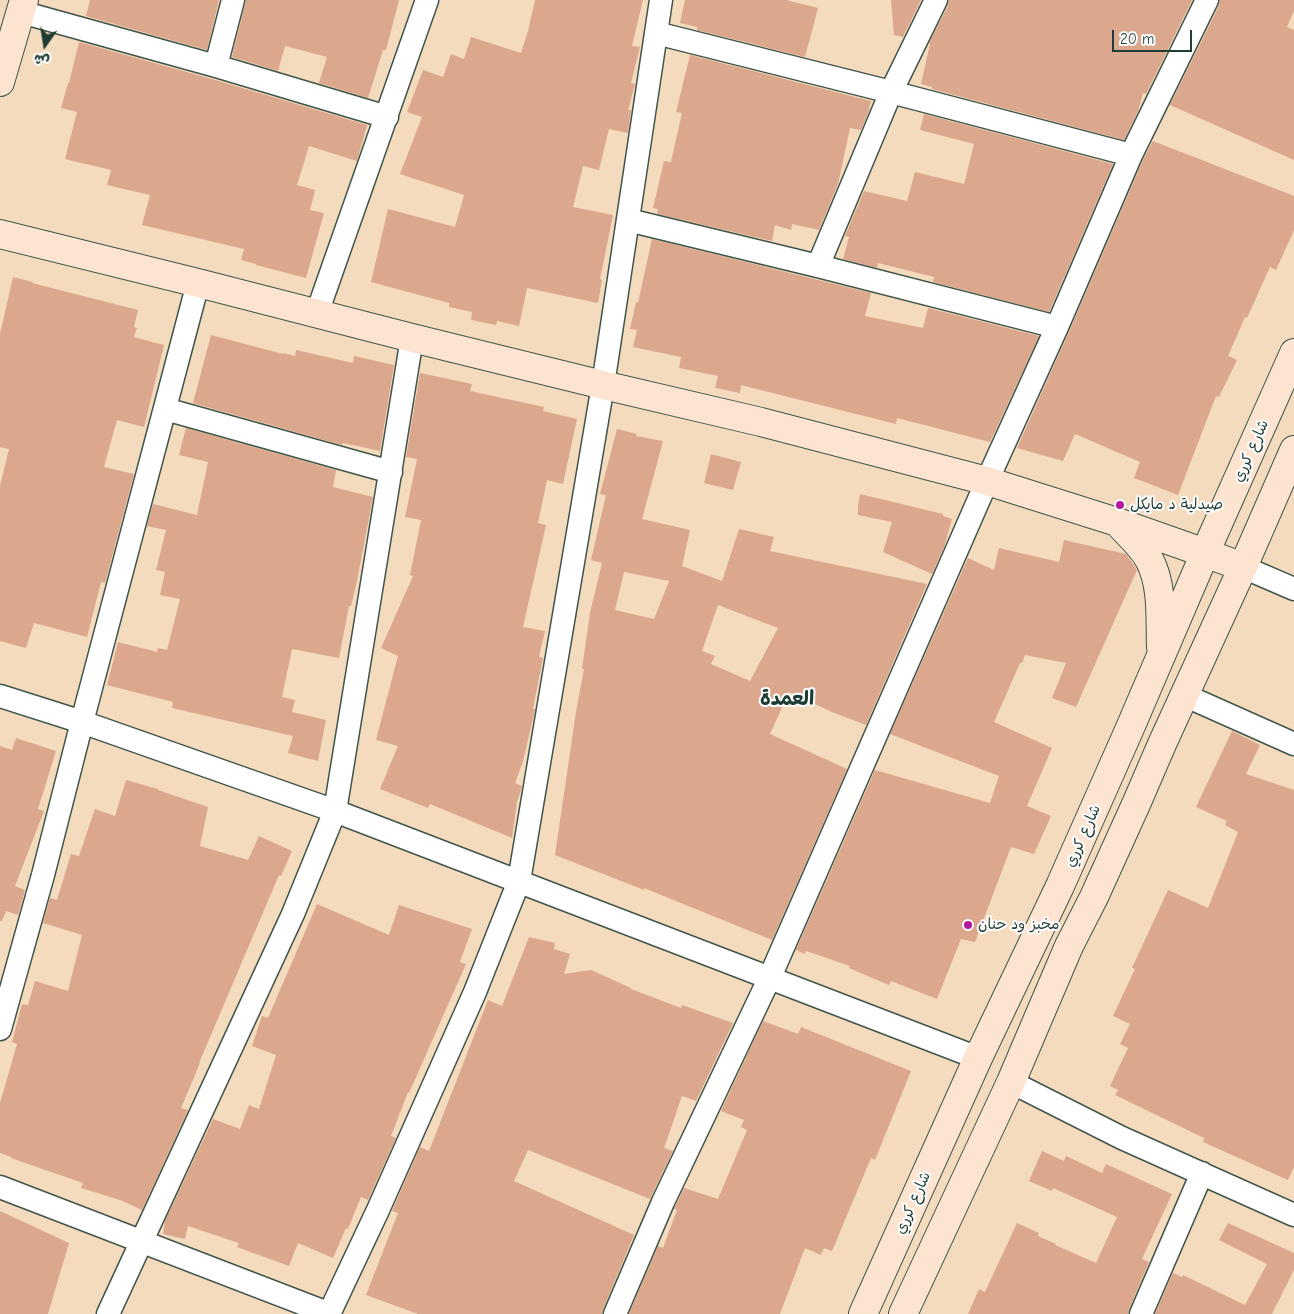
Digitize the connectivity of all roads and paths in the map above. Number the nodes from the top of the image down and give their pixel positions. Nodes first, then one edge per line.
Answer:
1 (232, 0) edge
2 (427, 0) edge
3 (661, 0) edge
4 (936, 0) edge
5 (1207, 0) edge
6 (23, 6) edge
7 (656, 33) junction
8 (216, 66) junction
9 (0, 82) edge
10 (891, 92) junction
11 (387, 117) junction
12 (1131, 155) junction
13 (628, 220) junction
14 (0, 234) edge
15 (818, 266) junction
16 (198, 282) junction
17 (317, 313) junction
18 (1058, 327) junction
19 (412, 338) junction
20 (1294, 353) edge
21 (603, 386) junction
22 (165, 408) junction
23 (1294, 450) edge
24 (391, 472) junction
25 (987, 481) junction
26 (1117, 522) junction
27 (1205, 553) junction
28 (1242, 567) junction
29 (1294, 589) edge
30 (1161, 656) junction
31 (1184, 695) junction
32 (0, 696) edge
33 (82, 722) junction
34 (1294, 744) edge
35 (335, 811) junction
36 (1085, 829) junction
37 (1118, 843) junction
38 (519, 882) junction
39 (770, 977) junction
40 (0, 1029) edge
41 (978, 1058) junction
42 (1011, 1082) junction
43 (1202, 1173) junction
44 (0, 1187) edge
45 (1294, 1215) edge
46 (141, 1241) junction
47 (108, 1314) edge
48 (329, 1314) edge
49 (615, 1314) edge
50 (862, 1314) edge
51 (903, 1314) edge
52 (1141, 1314) edge

1 - 8 street
2 - 11 street
3 - 7 street
4 - 10 street
5 - 12 street
6 - 8 street
6 - 9 main road
7 - 10 street
7 - 13 street
8 - 11 street
10 - 12 street
10 - 15 street
11 - 17 street
12 - 18 street
13 - 15 street
13 - 21 street
14 - 16 main road
15 - 18 street
16 - 17 main road
16 - 22 street
17 - 19 main road
18 - 25 street
19 - 21 main road
19 - 24 street
20 - 27 main road, شارع كرري
21 - 25 main road
21 - 38 street
22 - 24 street
22 - 33 street
23 - 28 main road
24 - 35 street
25 - 26 main road
25 - 39 street
26 - 27 main road
26 - 30 main road
27 - 28 main road
27 - 30 main road, شارع كرري
28 - 29 street
28 - 31 main road
30 - 36 main road, شارع كرري
31 - 34 street
31 - 37 main road
32 - 33 street
33 - 35 street
33 - 40 street
35 - 38 street
35 - 46 street
36 - 37 main road
36 - 41 main road, شارع كرري
37 - 42 main road
38 - 39 street
38 - 48 street
39 - 41 street
39 - 49 street
41 - 50 main road, شارع كرري
42 - 43 street
42 - 51 main road
43 - 45 street
43 - 52 street
44 - 46 street
46 - 47 street
46 - 48 street

